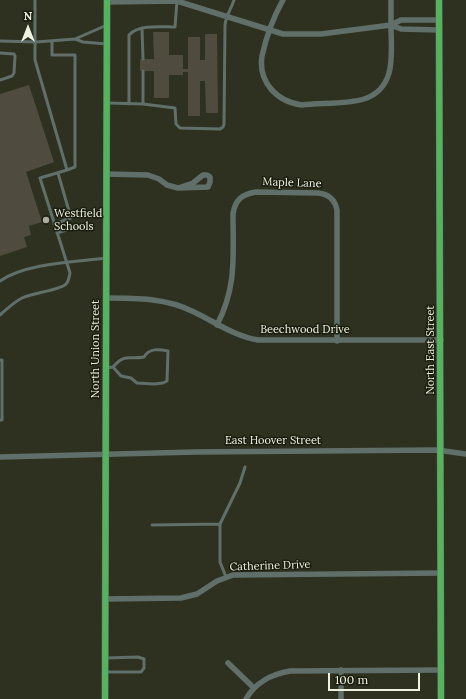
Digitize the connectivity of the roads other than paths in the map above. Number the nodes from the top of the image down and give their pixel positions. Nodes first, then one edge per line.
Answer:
1 (35, 0) edge
2 (234, 0) edge
3 (282, 0) edge
4 (391, 0) edge
5 (439, 0) edge
6 (107, 1) edge
7 (177, 2) junction
8 (226, 17) junction
9 (439, 20) junction
10 (106, 25) junction
11 (391, 25) junction
12 (142, 28) junction
13 (439, 30) junction
14 (270, 31) junction
15 (75, 39) junction
16 (0, 41) edge
17 (52, 41) junction
18 (36, 42) junction
19 (107, 44) junction
20 (0, 54) edge
21 (142, 59) dead end
22 (143, 71) dead end
23 (0, 80) edge
24 (107, 103) junction
25 (130, 104) junction
26 (143, 104) junction
27 (67, 170) junction
28 (58, 173) junction
29 (106, 174) junction
30 (178, 188) junction
31 (54, 224) junction
32 (79, 226) dead end
33 (57, 233) junction
34 (106, 258) junction
35 (66, 263) junction
36 (0, 281) edge
37 (106, 298) junction
38 (0, 315) edge
39 (217, 325) junction
40 (441, 340) junction
41 (336, 341) junction
42 (0, 360) edge
43 (109, 367) junction
44 (0, 420) edge
45 (441, 450) junction
46 (106, 453) junction
47 (466, 454) edge
48 (0, 457) edge
49 (245, 467) dead end
50 (220, 524) junction
51 (152, 525) dead end
52 (441, 573) junction
53 (226, 577) junction
54 (105, 598) junction
55 (105, 658) junction
56 (228, 663) dead end
57 (341, 670) junction
58 (441, 670) junction
59 (105, 672) junction
60 (254, 688) junction
61 (105, 699) edge
62 (246, 699) edge
63 (341, 699) edge
64 (441, 699) edge

1 - 18 lane
2 - 8 lane
3 - 14 street
4 - 11 street
5 - 9 street, North East Street
6 - 7 street
6 - 10 street, North Union Street
7 - 8 street
7 - 12 lane
8 - 14 street
8 - 26 lane
9 - 11 street
9 - 13 street, North East Street
10 - 15 lane
10 - 19 street, North Union Street
11 - 13 street
11 - 14 street
11 - 14 street
12 - 21 lane
12 - 25 lane
13 - 40 street, North East Street
15 - 17 lane
15 - 19 lane
16 - 18 lane
17 - 18 lane
17 - 27 lane
18 - 27 lane
19 - 24 street, North Union Street
20 - 23 lane
22 - 26 lane
24 - 25 lane
24 - 29 street, North Union Street
25 - 26 lane
27 - 28 lane
28 - 31 lane
28 - 31 lane
29 - 30 street
29 - 34 street, North Union Street
30 - 30 street
31 - 33 lane
32 - 33 lane
33 - 35 lane
34 - 35 lane
34 - 37 street, North Union Street
35 - 36 lane
35 - 38 lane
37 - 39 street, Beechwood Drive
37 - 43 street, North Union Street
39 - 41 street, Beechwood Drive
39 - 41 street, Maple Lane
40 - 41 street, Beechwood Drive
40 - 45 street, North East Street
42 - 44 lane
43 - 43 lane
43 - 46 street, North Union Street
45 - 46 street, East Hoover Street
45 - 47 street, East Hoover Street
45 - 52 street, North East Street
46 - 48 street, East Hoover Street
46 - 54 street, North Union Street
49 - 50 lane
50 - 51 lane
50 - 53 lane
52 - 53 street, Catherine Drive
52 - 58 street, North East Street
53 - 54 street, Catherine Drive
54 - 55 street, North Union Street
55 - 59 street, North Union Street
55 - 59 lane
56 - 60 street
57 - 58 street
57 - 60 street
57 - 63 street
58 - 64 street, North East Street
59 - 61 street, North Union Street
60 - 62 street

